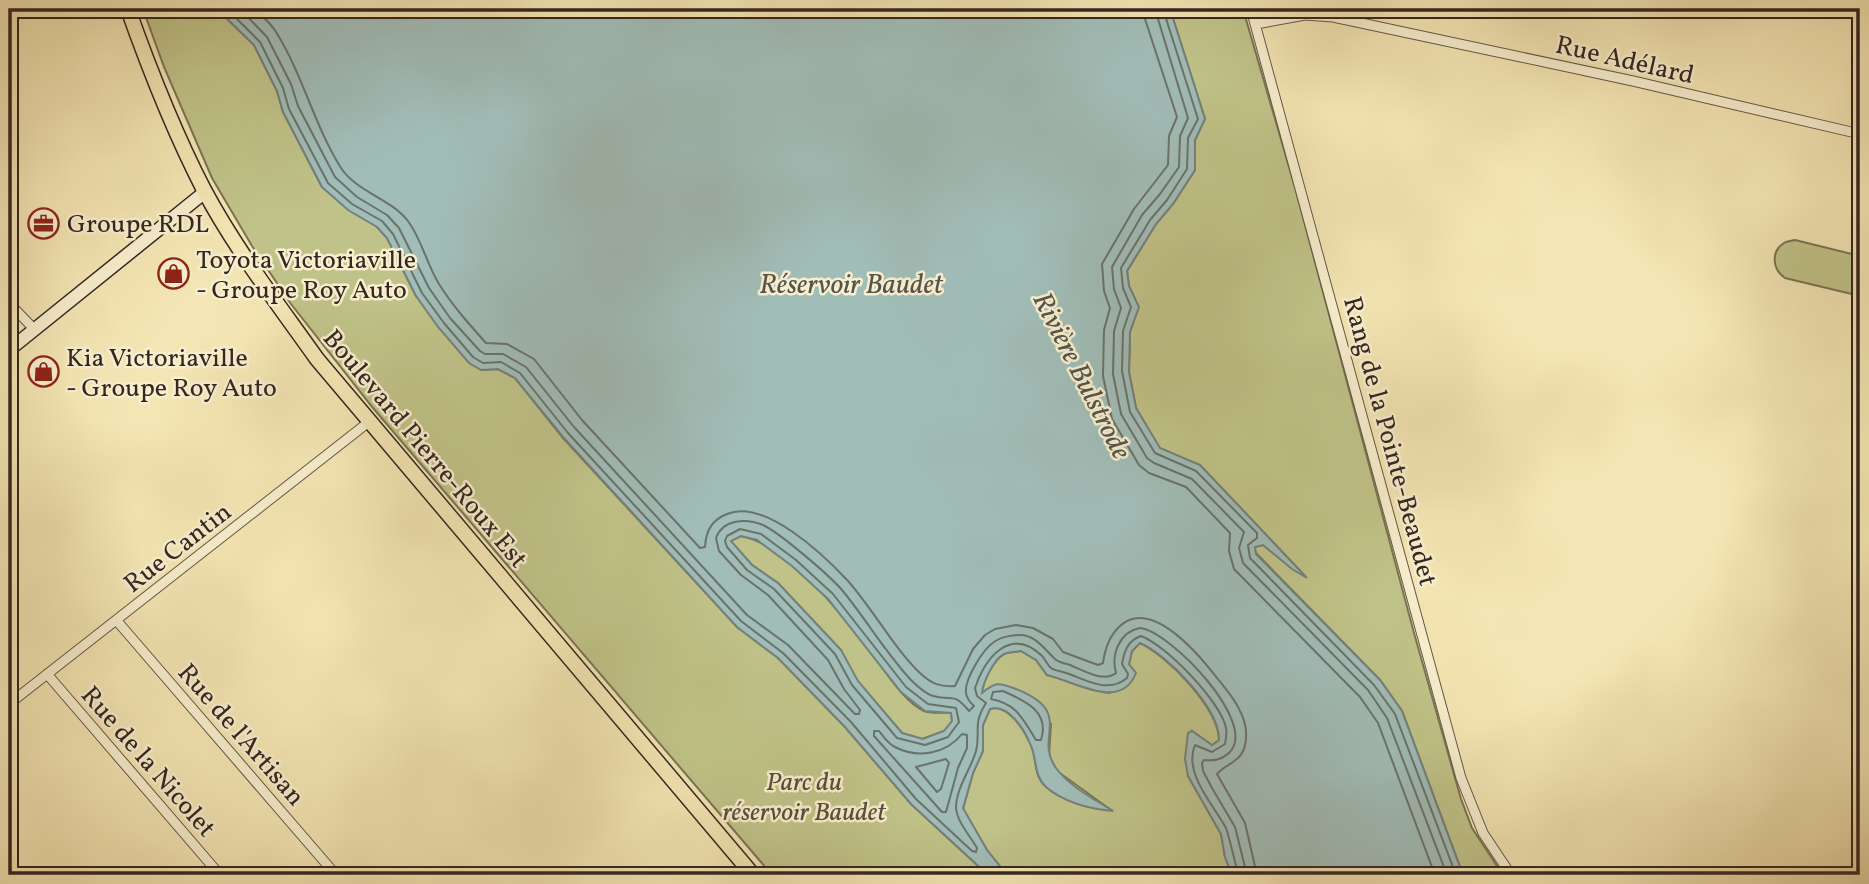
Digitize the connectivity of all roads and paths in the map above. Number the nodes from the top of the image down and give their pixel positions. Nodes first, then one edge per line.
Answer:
1 (128, 9) edge
2 (1251, 9) edge
3 (1255, 24) junction
4 (1860, 134) edge
5 (205, 192) junction
6 (9, 303) edge
7 (34, 330) junction
8 (9, 350) edge
9 (370, 421) junction
10 (117, 621) junction
11 (47, 674) junction
12 (9, 704) edge
13 (220, 875) edge
14 (336, 875) edge
15 (753, 875) edge
16 (1511, 875) edge

1 - 5 main road, Boulevard Pierre-Roux Est
2 - 3 street, Rang de la Pointe-Beaudet
3 - 4 street, Rue Adélard
3 - 16 street, Rang de la Pointe-Beaudet
5 - 7 street
5 - 9 main road, Boulevard Pierre-Roux Est
6 - 7 street
7 - 8 street
9 - 10 street, Rue Cantin
9 - 15 main road, Boulevard Pierre-Roux Est
10 - 11 street, Rue Cantin
10 - 14 street, Rue de l'Artisan
11 - 12 street, Rue Cantin
11 - 13 street, Rue de la Nicolet

